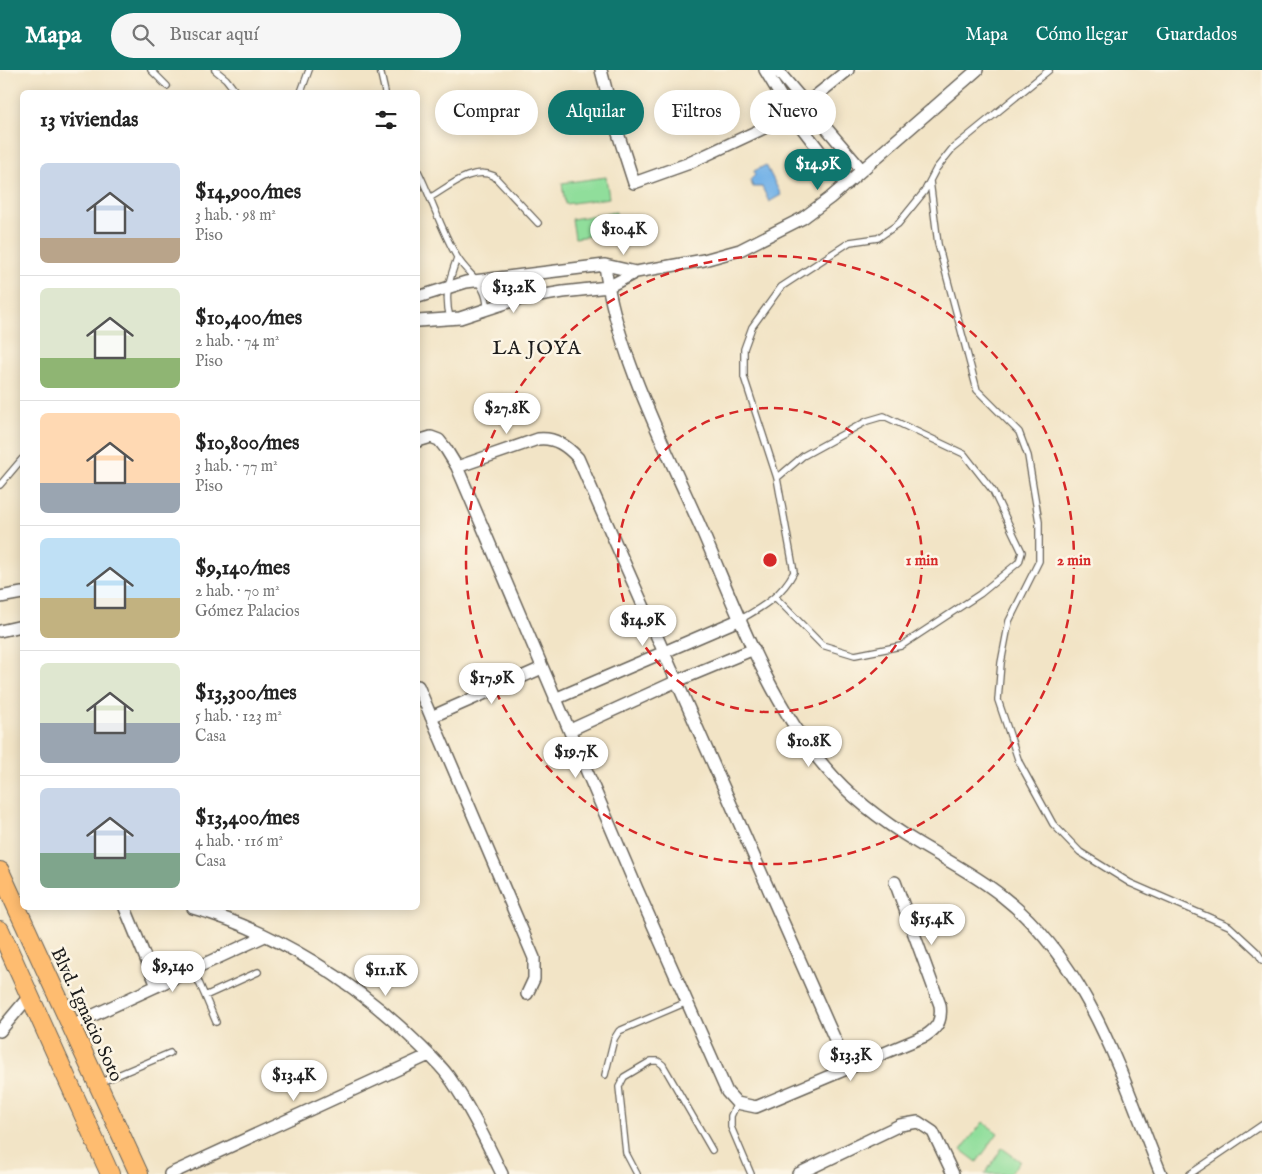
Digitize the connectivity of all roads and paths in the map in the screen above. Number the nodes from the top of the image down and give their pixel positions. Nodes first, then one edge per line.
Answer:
1 (151, 70) edge
2 (215, 70) edge
3 (309, 70) edge
4 (380, 70) edge
5 (601, 70) edge
6 (765, 70) edge
7 (777, 70) edge
8 (848, 70) edge
9 (977, 70) edge
10 (1049, 70) edge
11 (167, 86) dead end
12 (234, 90) edge
13 (302, 90) edge
14 (385, 90) edge
15 (777, 90) edge
16 (795, 90) edge
17 (824, 90) edge
18 (750, 135) edge
19 (808, 135) edge
20 (825, 135) edge
21 (833, 135) edge
22 (814, 143) junction
23 (862, 170) junction
24 (420, 175) edge
25 (930, 181) junction
26 (846, 185) junction
27 (431, 197) junction
28 (538, 223) dead end
29 (457, 258) junction
30 (605, 265) junction
31 (636, 272) junction
32 (478, 280) junction
33 (447, 287) junction
34 (608, 288) junction
35 (420, 296) edge
36 (487, 309) junction
37 (450, 318) junction
38 (420, 321) edge
39 (420, 440) edge
40 (20, 461) edge
41 (456, 467) junction
42 (777, 478) junction
43 (0, 485) edge
44 (20, 593) edge
45 (0, 597) edge
46 (775, 597) junction
47 (741, 619) junction
48 (20, 626) edge
49 (0, 631) edge
50 (754, 649) junction
51 (664, 653) junction
52 (542, 668) junction
53 (676, 680) junction
54 (420, 691) edge
55 (555, 699) junction
56 (431, 717) junction
57 (570, 730) junction
58 (0, 871) edge
59 (895, 882) dead end
60 (18, 903) edge
61 (21, 910) edge
62 (126, 910) edge
63 (197, 910) edge
64 (0, 930) edge
65 (265, 936) junction
66 (1262, 960) edge
67 (193, 969) junction
68 (258, 972) dead end
69 (157, 986) junction
70 (31, 994) junction
71 (527, 994) dead end
72 (205, 996) junction
73 (687, 1002) junction
74 (216, 1022) dead end
75 (70, 1026) junction
76 (0, 1031) edge
77 (170, 1053) dead end
78 (429, 1055) junction
79 (848, 1069) junction
80 (605, 1076) dead end
81 (97, 1084) junction
82 (737, 1103) junction
83 (1262, 1125) edge
84 (712, 1150) dead end
85 (110, 1174) edge
86 (139, 1174) edge
87 (170, 1174) edge
88 (502, 1174) edge
89 (637, 1174) edge
90 (751, 1174) edge
91 (800, 1174) edge
92 (953, 1174) edge
93 (1161, 1174) edge
94 (1190, 1174) edge

1 - 11 lane
2 - 12 lane
3 - 13 lane
4 - 14 lane
5 - 18 street
6 - 15 street
7 - 16 street
8 - 17 street
9 - 23 street
10 - 25 lane
19 - 22 street
20 - 22 street
21 - 23 street
22 - 26 street
23 - 26 street
24 - 27 lane
25 - 42 lane
25 - 66 lane
26 - 31 street
27 - 28 lane
27 - 29 lane
29 - 32 lane
29 - 33 lane
30 - 31 street
30 - 32 street
30 - 34 street
31 - 34 street
32 - 33 street
32 - 36 lane
33 - 35 street
33 - 37 lane
34 - 36 street
34 - 47 street
36 - 37 street
37 - 38 street
39 - 41 street
40 - 43 lane
41 - 51 street
41 - 52 street
42 - 46 lane
42 - 46 lane
44 - 45 street
46 - 47 lane
47 - 50 street
47 - 51 street
48 - 49 street
50 - 53 street
50 - 93 street
51 - 53 street
51 - 55 street
52 - 55 street
52 - 56 street
53 - 57 street
53 - 79 street
54 - 56 street
55 - 57 street
56 - 71 street
57 - 73 street
58 - 60 main road, Blvd. Ignacio Soto
59 - 79 street
61 - 75 main road, Blvd. Ignacio Soto
62 - 69 street
63 - 65 street
64 - 70 main road
65 - 67 street
65 - 78 street
67 - 69 street
67 - 72 lane
68 - 72 lane
69 - 75 street
70 - 76 street
70 - 85 main road
72 - 74 lane
73 - 80 lane
73 - 82 street
75 - 81 main road, Blvd. Ignacio Soto
77 - 81 lane
78 - 87 street
78 - 88 street
79 - 82 street
81 - 86 main road, Blvd. Ignacio Soto
82 - 90 lane
83 - 94 lane
84 - 89 lane
91 - 92 street

